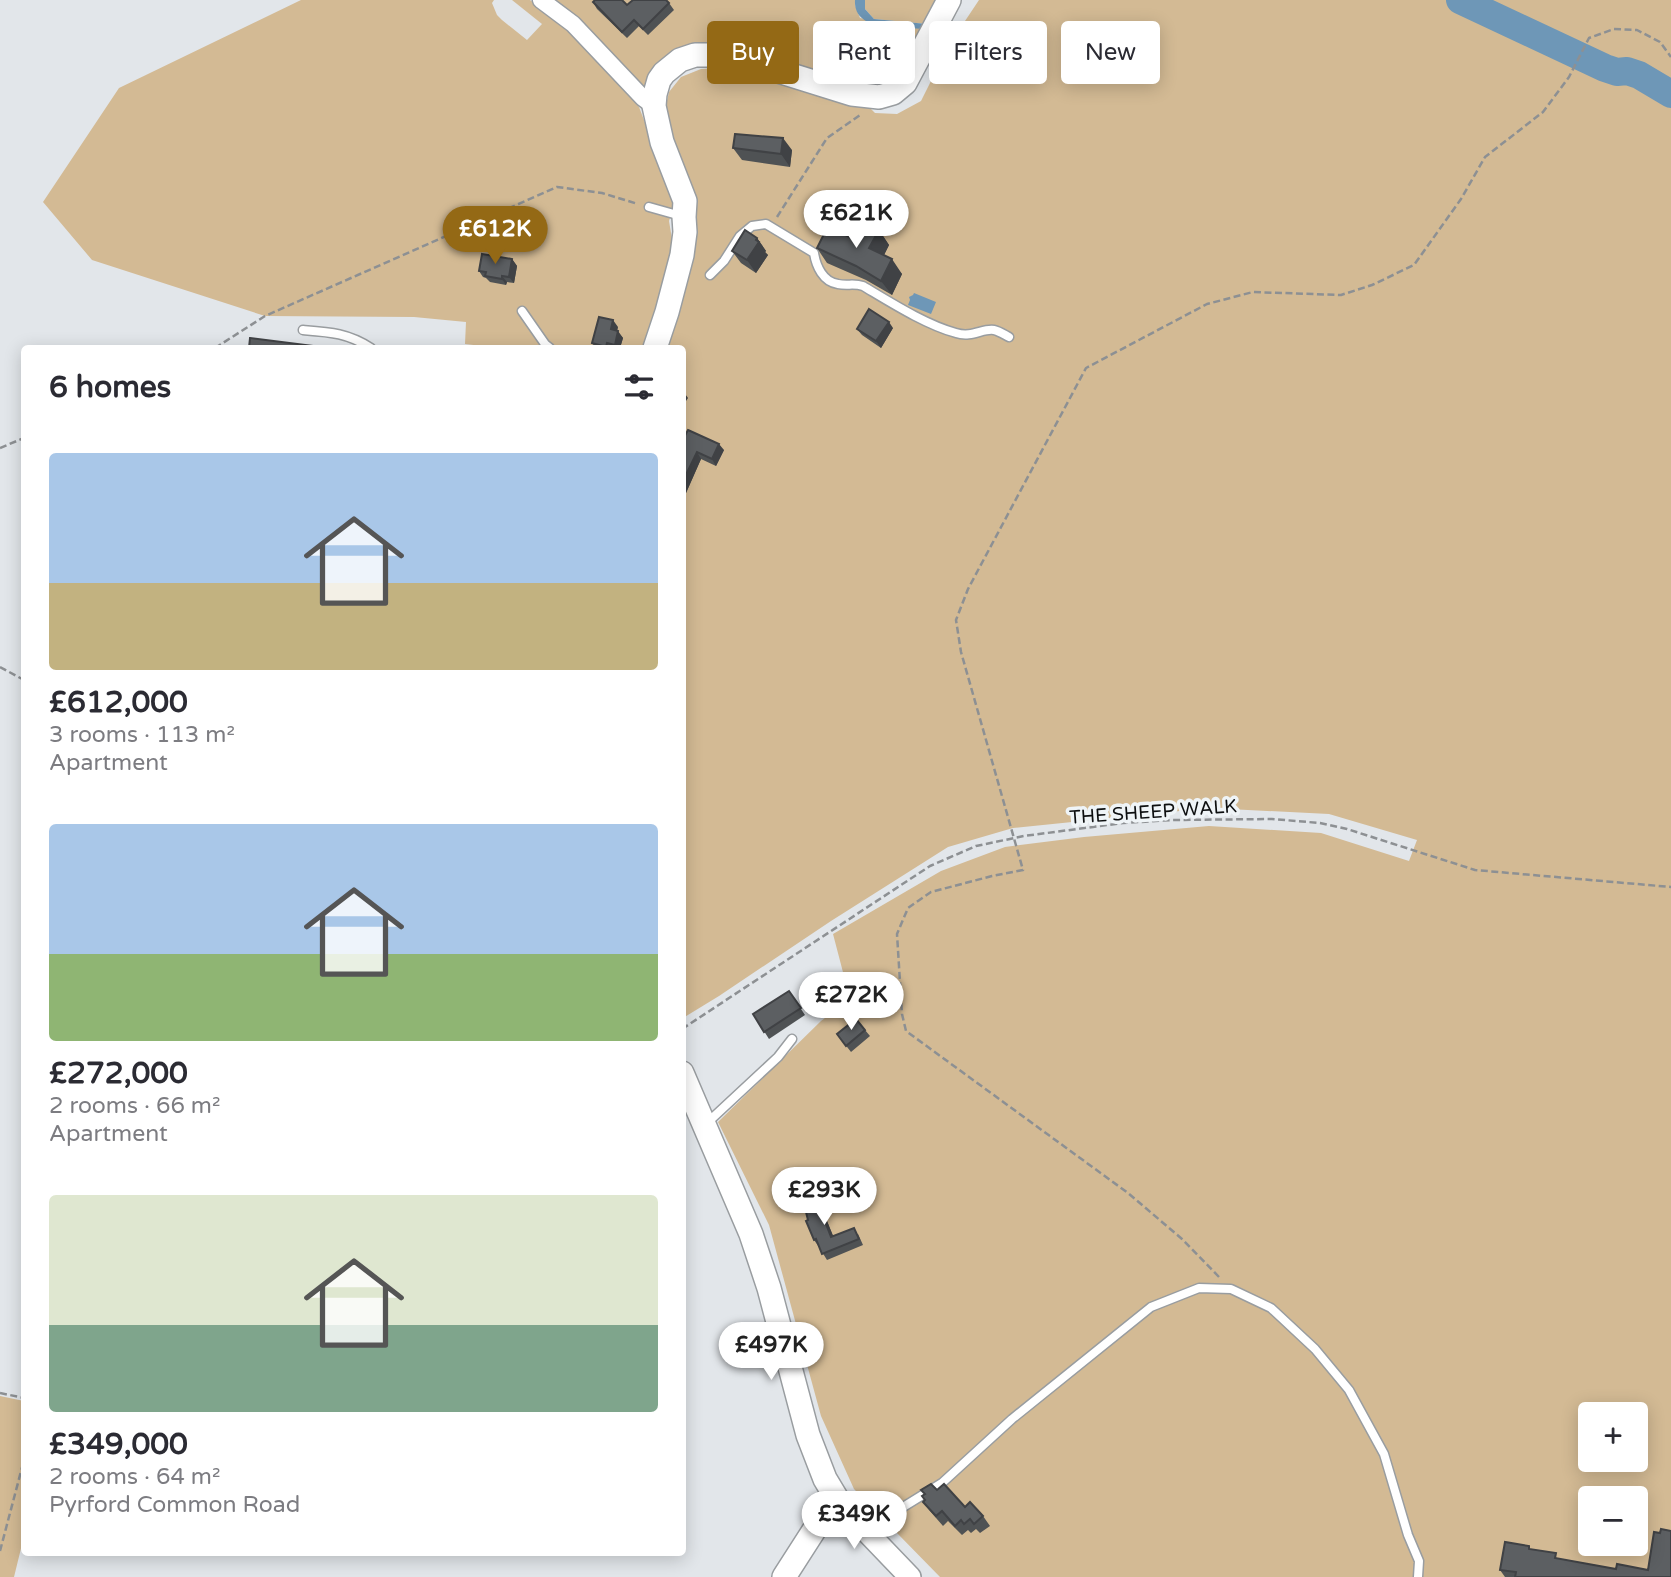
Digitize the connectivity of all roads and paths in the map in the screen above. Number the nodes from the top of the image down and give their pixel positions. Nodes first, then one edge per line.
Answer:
1 (541, 0) edge
2 (948, 0) edge
3 (1671, 57) edge
4 (654, 106) junction
5 (860, 116) dead end
6 (649, 207) joint
7 (684, 217) junction
8 (771, 227) junction
9 (710, 275) dead end
10 (522, 311) dead end
11 (303, 330) dead end
12 (1009, 337) dead end
13 (220, 345) edge
14 (366, 345) edge
15 (546, 345) edge
16 (656, 345) edge
17 (21, 439) edge
18 (0, 448) edge
19 (0, 667) edge
20 (21, 678) edge
21 (1671, 887) edge
22 (686, 1027) edge
23 (792, 1038) dead end
24 (686, 1082) edge
25 (705, 1125) junction
26 (1231, 1289) junction
27 (0, 1393) edge
28 (21, 1397) edge
29 (21, 1471) edge
30 (840, 1504) junction
31 (864, 1531) junction
32 (0, 1551) edge
33 (784, 1577) edge
34 (910, 1577) edge
35 (1418, 1577) edge

1 - 4 street
2 - 4 main road
3 - 26 path
4 - 7 main road
5 - 8 path
6 - 7 lane
6 - 13 path
7 - 16 main road
8 - 9 lane
8 - 12 lane
10 - 15 lane
11 - 14 lane
17 - 18 path
19 - 20 path
21 - 22 path, THE SHEEP WALK
23 - 25 lane
24 - 25 main road
25 - 30 main road
26 - 31 lane
26 - 35 lane
27 - 28 path
29 - 32 path
30 - 31 street
30 - 33 main road
31 - 34 street

